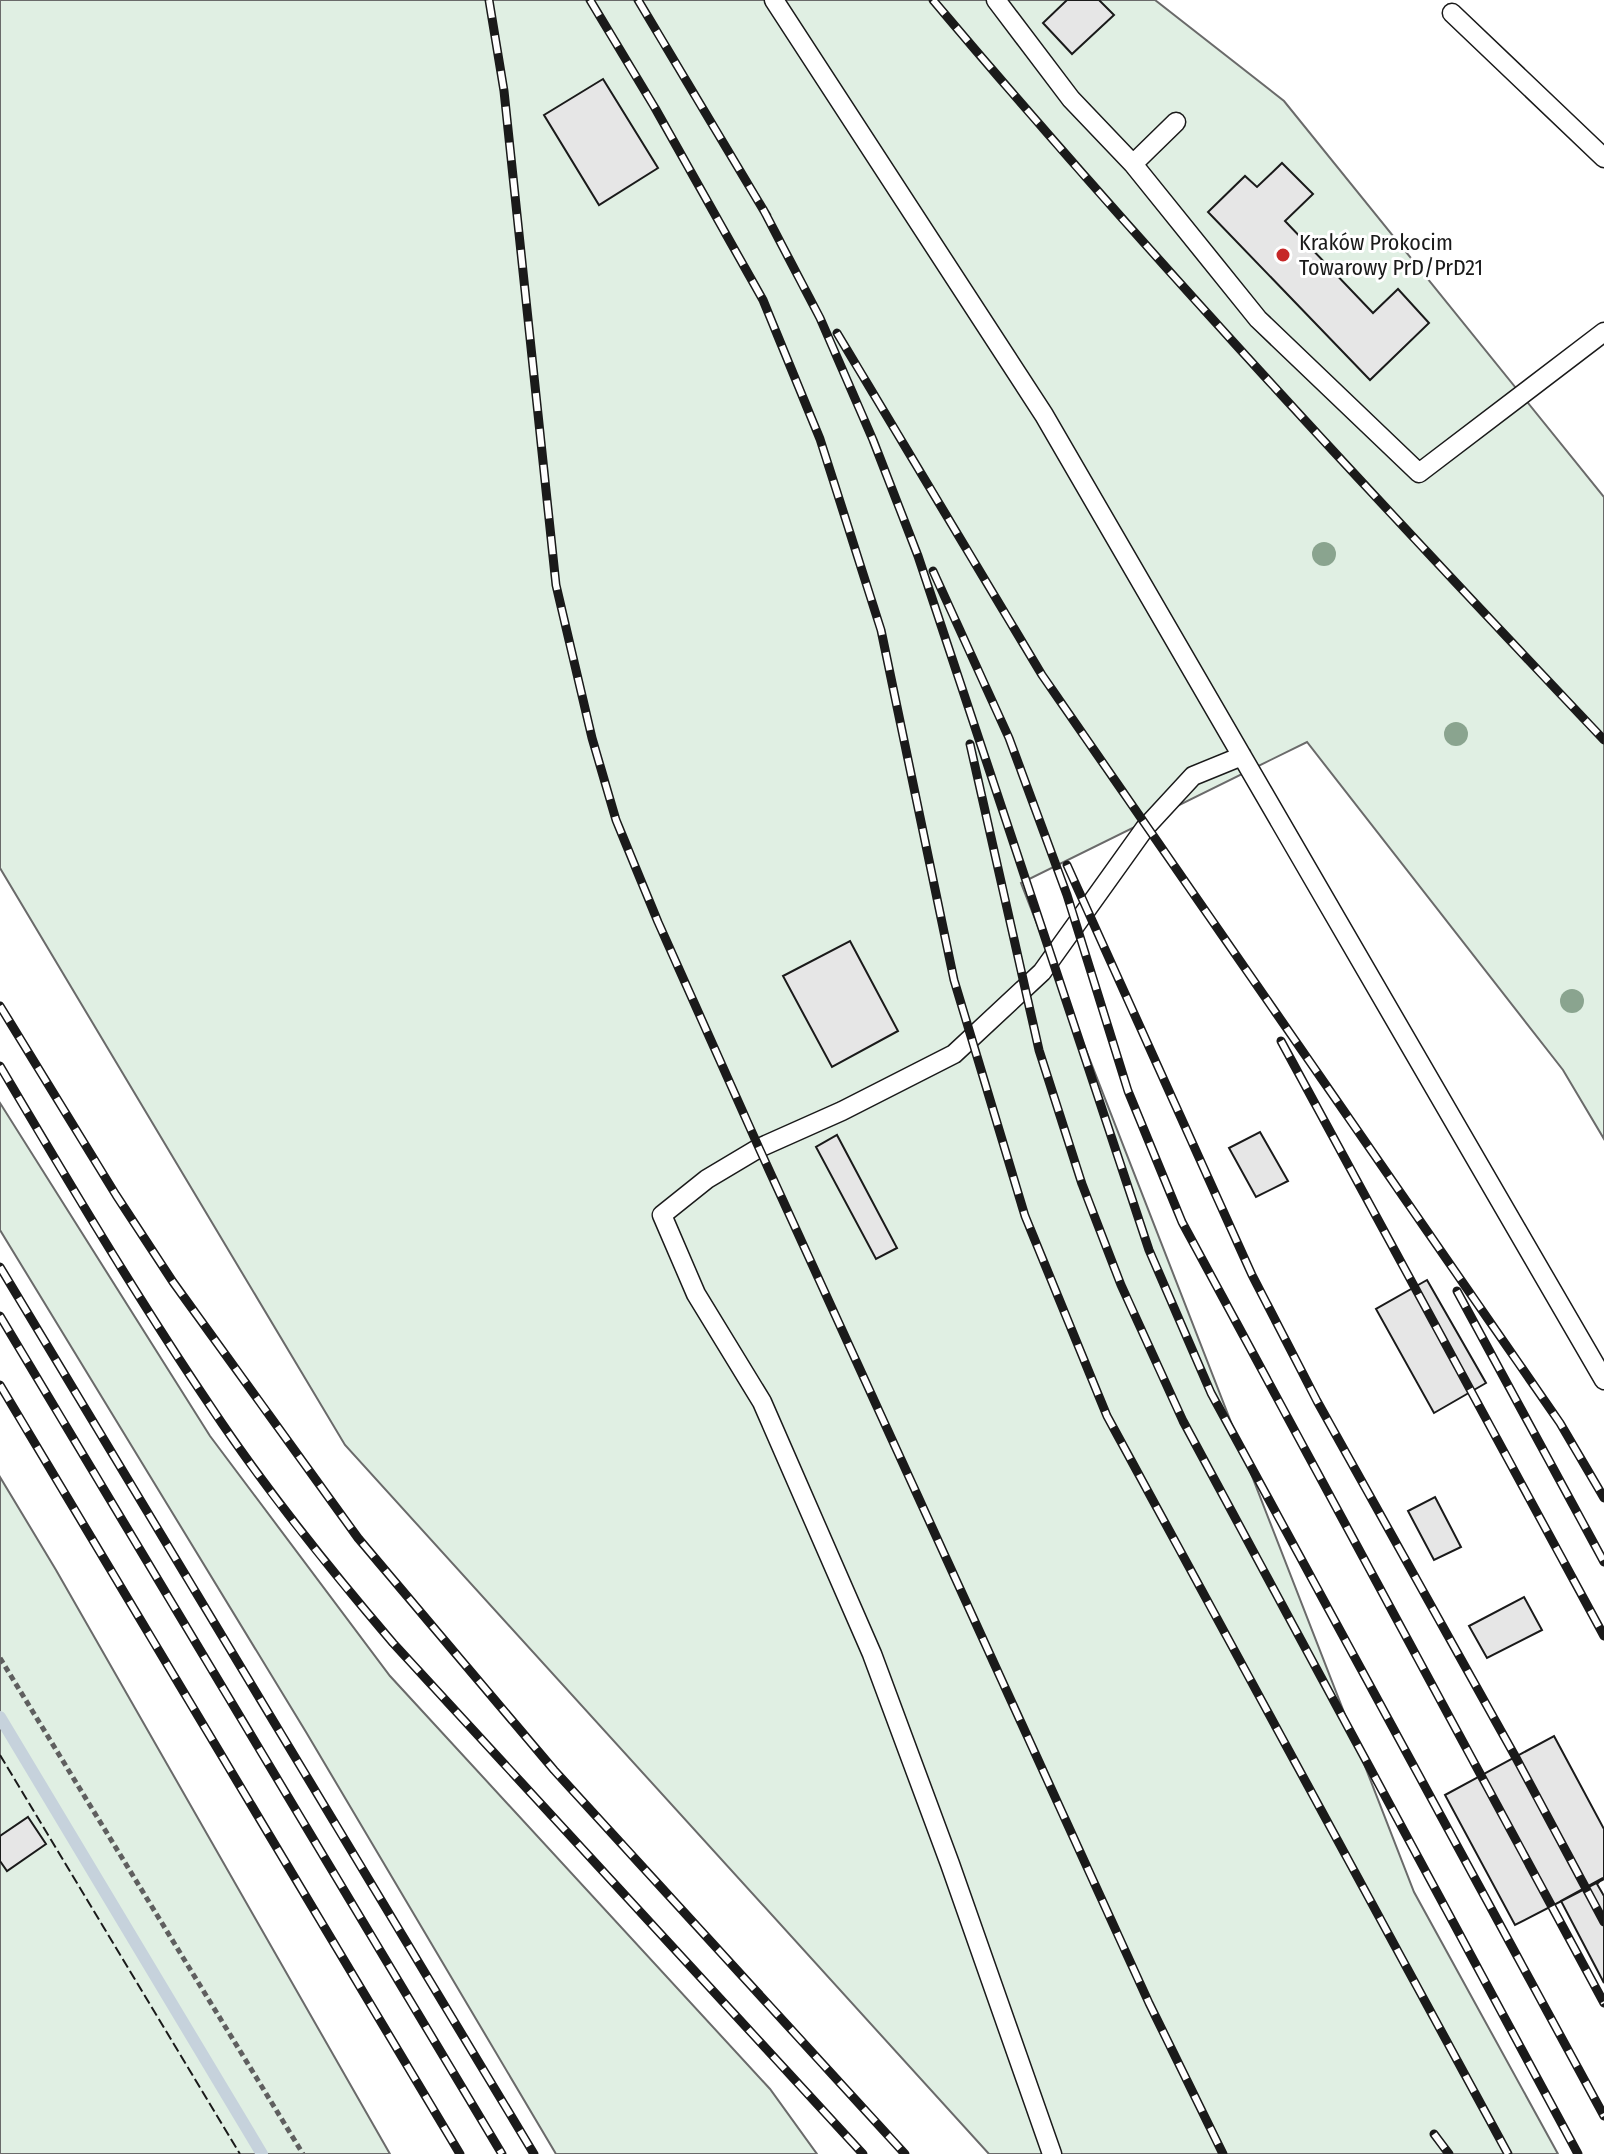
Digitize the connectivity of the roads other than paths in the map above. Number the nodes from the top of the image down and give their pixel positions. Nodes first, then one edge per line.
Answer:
1 (774, 0) edge
2 (996, 0) edge
3 (1452, 13) dead end
4 (1176, 122) dead end
5 (1604, 158) edge
6 (1133, 164) junction
7 (1604, 332) edge
8 (1242, 756) junction
9 (1604, 1380) edge
10 (1052, 2154) edge

1 - 8 lane
2 - 6 lane
3 - 5 lane
4 - 6 lane
6 - 7 lane
8 - 9 lane
8 - 10 lane

